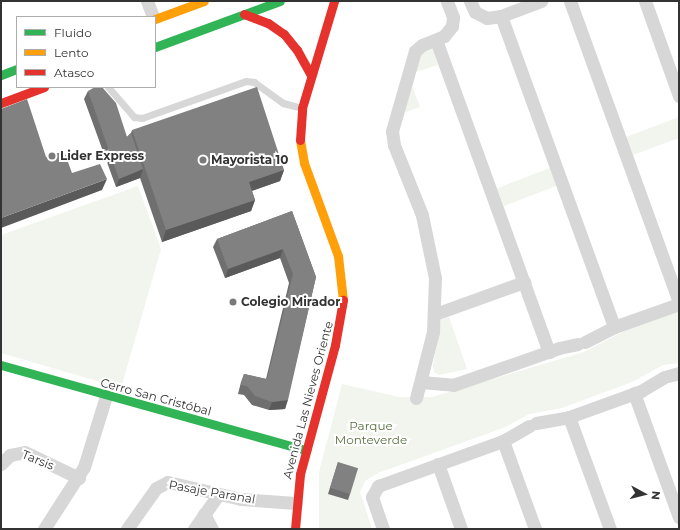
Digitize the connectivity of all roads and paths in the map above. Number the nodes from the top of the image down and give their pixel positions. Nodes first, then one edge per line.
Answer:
1 (147, 1) edge
2 (204, 1) edge
3 (280, 1) edge
4 (334, 1) edge
5 (447, 1) edge
6 (470, 1) edge
7 (541, 1) edge
8 (570, 1) edge
9 (645, 1) edge
10 (244, 14) junction
11 (152, 16) edge
12 (501, 16) junction
13 (156, 19) edge
14 (436, 40) junction
15 (156, 47) edge
16 (16, 69) edge
17 (1, 75) edge
18 (311, 75) junction
19 (41, 88) edge
20 (109, 88) edge
21 (679, 96) edge
22 (1, 103) edge
23 (302, 108) junction
24 (524, 282) junction
25 (679, 303) edge
26 (435, 314) junction
27 (614, 327) junction
28 (549, 352) junction
29 (1, 365) edge
30 (671, 375) edge
31 (421, 382) junction
32 (634, 393) junction
33 (106, 396) junction
34 (416, 398) dead end
35 (569, 417) junction
36 (503, 441) junction
37 (306, 450) junction
38 (1, 464) edge
39 (438, 464) junction
40 (78, 478) junction
41 (218, 495) junction
42 (296, 503) junction
43 (204, 514) junction
44 (679, 517) edge
45 (44, 529) edge
46 (127, 529) edge
47 (194, 529) edge
48 (212, 529) edge
49 (295, 529) edge
50 (383, 529) edge
51 (461, 529) edge
52 (535, 529) edge
53 (610, 529) edge

1 - 11 street
2 - 13 street
3 - 10 street
4 - 18 street, Avenida Las Nieves Oriente
5 - 14 street
6 - 12 street
7 - 12 street
8 - 25 street
9 - 21 street
10 - 15 street
10 - 18 street
12 - 27 street
14 - 24 street
14 - 26 street
16 - 17 street
18 - 23 street, Avenida Las Nieves Oriente
19 - 22 street
20 - 23 lane
23 - 37 street, Avenida Las Nieves Oriente
24 - 26 street
24 - 28 street
25 - 27 street
26 - 31 street
27 - 28 street
28 - 31 street
29 - 33 street, Cerro San Cristóbal
30 - 32 street
31 - 34 street
32 - 35 street
32 - 44 street
33 - 37 street, Cerro San Cristóbal
33 - 40 street
35 - 36 street
35 - 53 street
36 - 39 street
36 - 52 street
37 - 42 street, Avenida Las Nieves Oriente
38 - 40 street, Tarsis
39 - 50 street
39 - 51 street
40 - 45 street
41 - 42 street, Pasaje Paranal
41 - 43 street
41 - 46 street, Pasaje Paranal
42 - 49 street, Avenida Las Nieves Oriente
43 - 47 street
43 - 48 street

